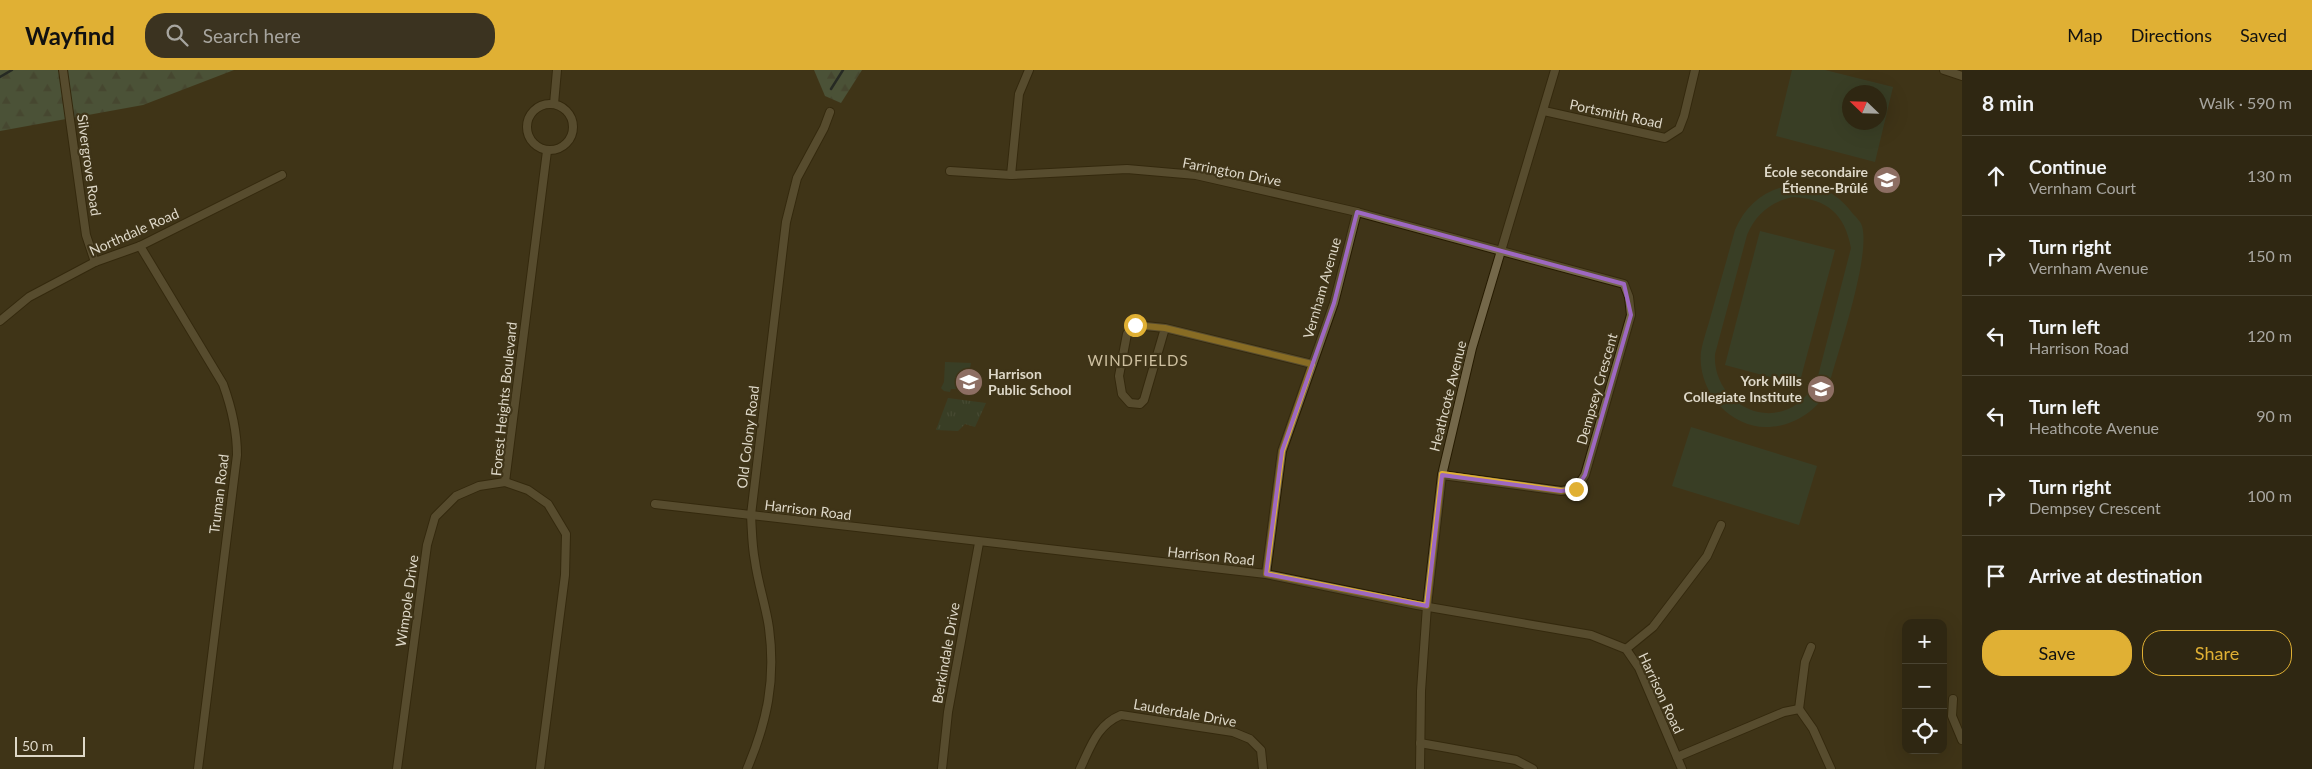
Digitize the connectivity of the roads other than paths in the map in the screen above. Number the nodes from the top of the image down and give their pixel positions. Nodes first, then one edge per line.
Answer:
1 (63, 70) edge
2 (557, 70) edge
3 (1029, 70) edge
4 (1555, 70) edge
5 (1695, 70) edge
6 (1944, 70) edge
7 (1962, 76) edge
8 (554, 104) junction
9 (1544, 111) junction
10 (830, 112) dead end
11 (547, 151) junction
12 (950, 170) dead end
13 (282, 175) dead end
14 (1011, 176) junction
15 (1357, 212) junction
16 (140, 246) junction
17 (1502, 252) junction
18 (95, 262) junction
19 (0, 320) edge
20 (1165, 328) junction
21 (1312, 364) junction
22 (1442, 474) junction
23 (505, 482) junction
24 (655, 504) dead end
25 (751, 516) junction
26 (1721, 525) dead end
27 (978, 543) junction
28 (1266, 574) junction
29 (1427, 606) junction
30 (1812, 647) dead end
31 (1626, 649) junction
32 (1953, 700) dead end
33 (1799, 709) junction
34 (1962, 740) edge
35 (1420, 743) junction
36 (1677, 757) junction
37 (198, 769) edge
38 (397, 769) edge
39 (540, 769) edge
40 (746, 769) edge
41 (942, 769) edge
42 (1080, 769) edge
43 (1263, 769) edge
44 (1420, 769) edge
45 (1533, 769) edge
46 (1682, 769) edge
47 (1831, 769) edge

1 - 18 street, Silvergrove Road
2 - 8 street
3 - 14 street
4 - 9 street, Heathcote Avenue
5 - 9 street, Portsmith Road
6 - 7 street
8 - 11 street
8 - 11 street
9 - 17 street, Heathcote Avenue
10 - 25 street, Old Colony Road
11 - 23 street, Forest Heights Boulevard
12 - 14 street, Farrington Drive
13 - 16 street, Northdale Road
14 - 15 street, Farrington Drive
15 - 17 street, Farrington Drive
15 - 21 street, Vernham Avenue
16 - 18 street, Northdale Road
16 - 37 street, Truman Road
17 - 22 street, Heathcote Avenue
17 - 22 street, Dempsey Crescent
18 - 19 street, Northdale Road
20 - 20 street
20 - 21 street
21 - 28 street, Vernham Avenue
22 - 29 street, Heathcote Avenue
23 - 38 street, Wimpole Drive
23 - 39 street, Forest Heights Boulevard
24 - 25 street, Harrison Road
25 - 27 street, Harrison Road
25 - 40 street, Old Colony Road
26 - 31 street
27 - 28 street, Harrison Road
27 - 41 street, Berkindale Drive
28 - 29 street, Harrison Road
29 - 31 street, Harrison Road
29 - 35 street, Heathcote Avenue
30 - 33 street
31 - 36 street, Harrison Road
32 - 34 street
33 - 36 street
33 - 47 street
35 - 44 street, Heathcote Avenue
35 - 45 street
36 - 46 street, Harrison Road
42 - 43 street, Lauderdale Drive

